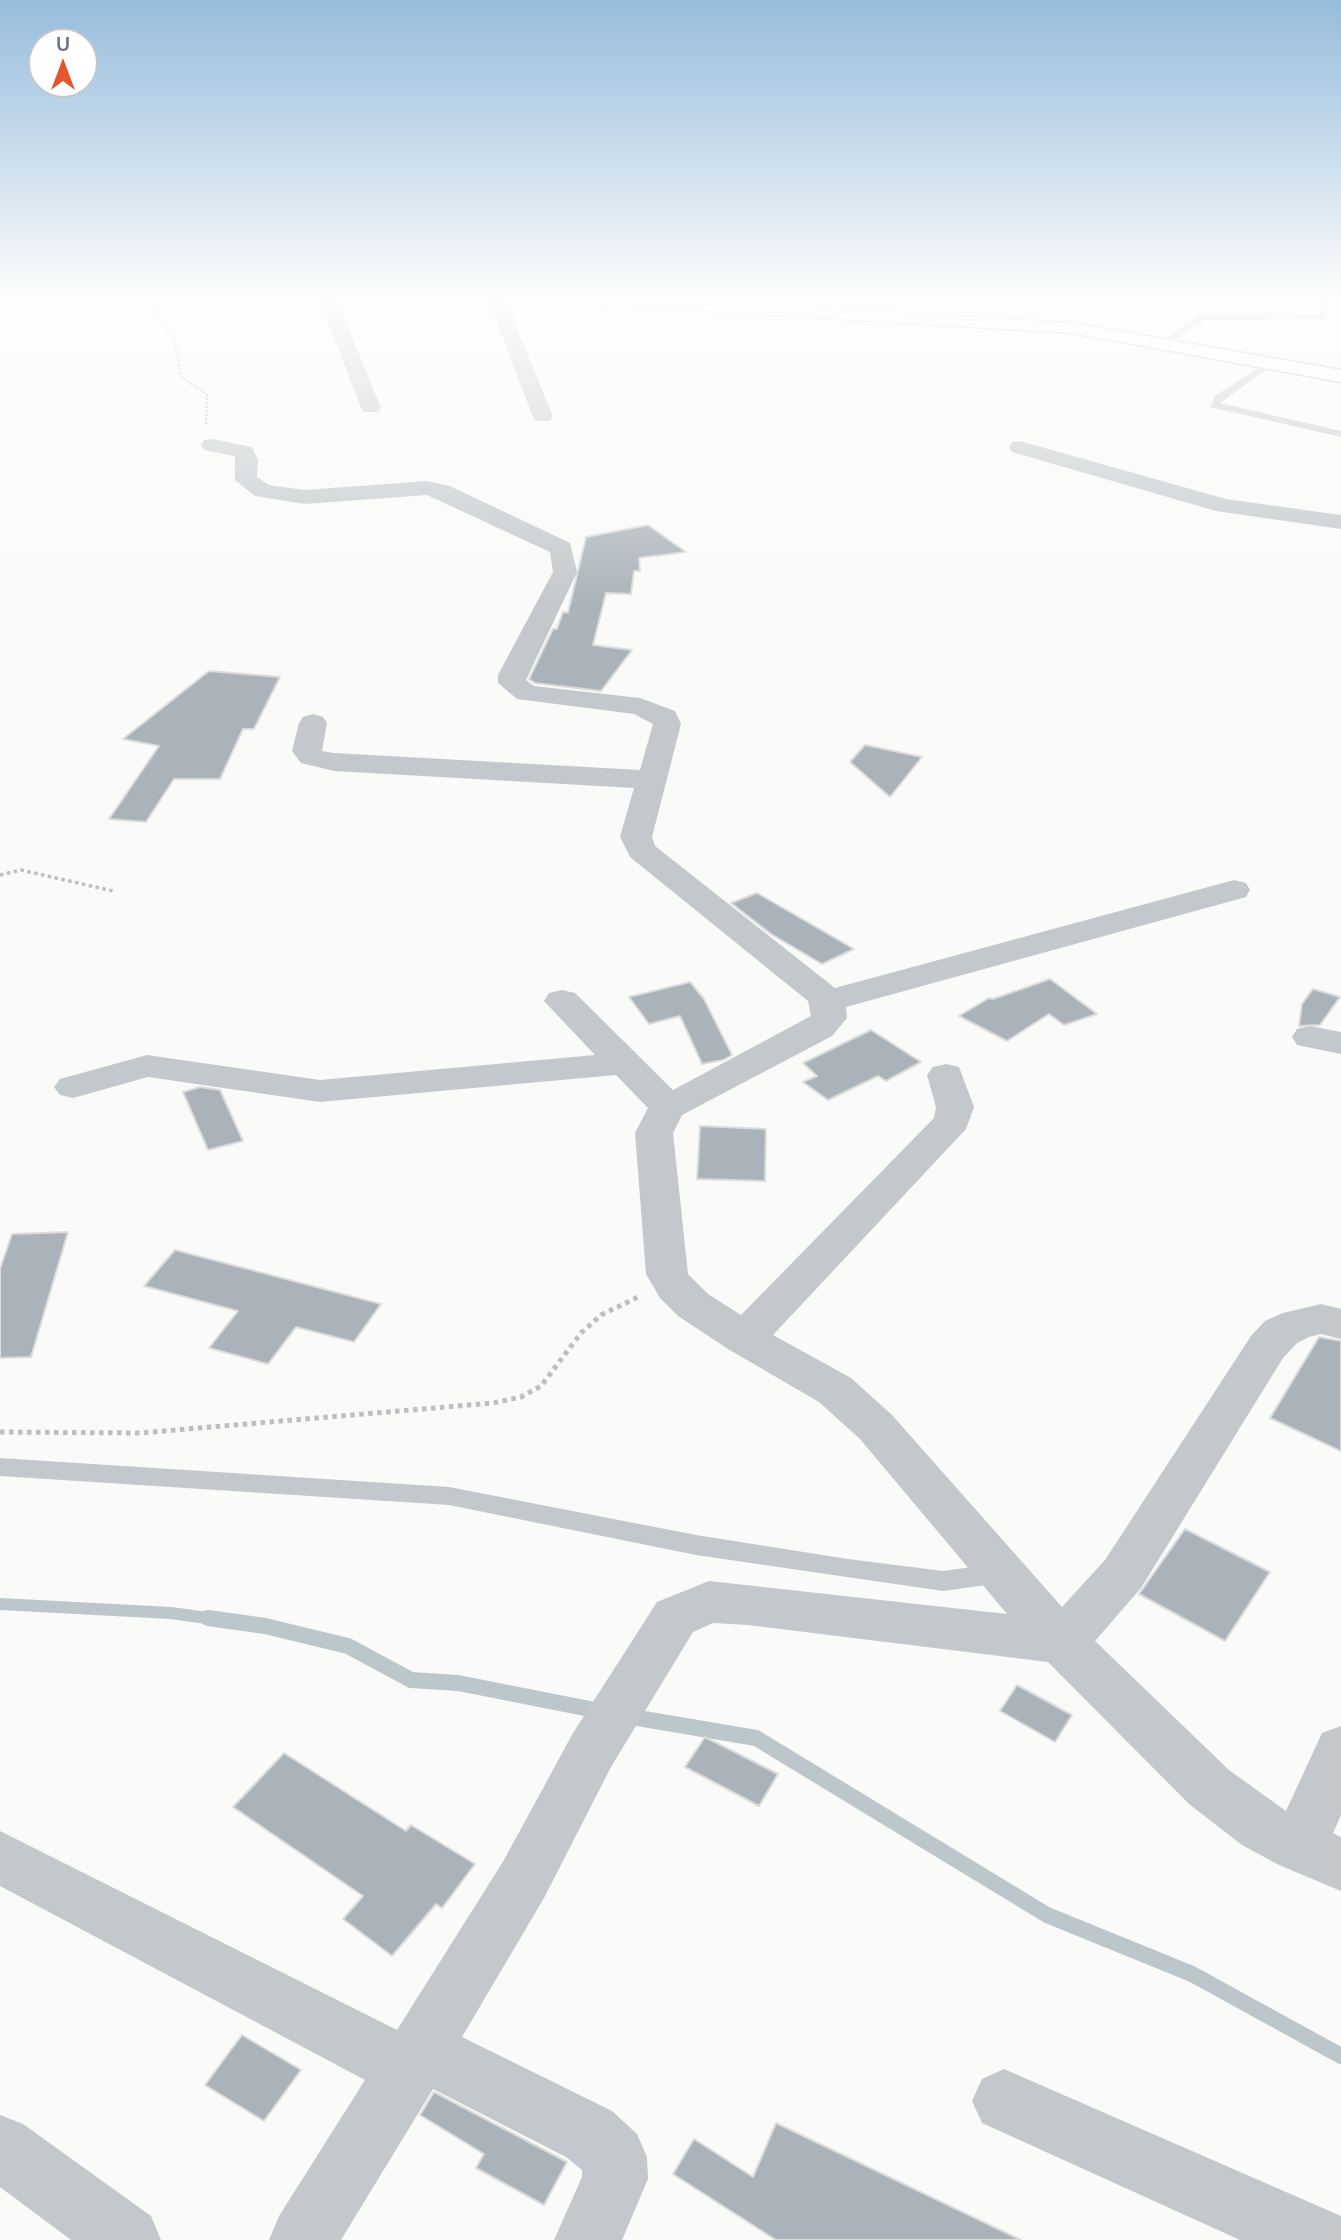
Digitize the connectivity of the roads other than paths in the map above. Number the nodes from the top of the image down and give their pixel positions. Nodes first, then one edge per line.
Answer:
1 (368, 401) edge
2 (536, 401) edge
3 (1217, 401) edge
4 (371, 408) dead end
5 (543, 417) dead end
6 (1341, 434) edge
7 (212, 445) road end
8 (1020, 447) dead end
9 (1341, 522) edge
10 (313, 723) dead end
11 (652, 780) junction
12 (1234, 890) dead end
13 (562, 1001) dead end
14 (826, 1002) junction
15 (625, 1063) junction
16 (946, 1075) dead end
17 (73, 1087) dead end
18 (669, 1107) junction
19 (1341, 1324) edge
20 (744, 1338) junction
21 (0, 1467) edge
22 (1002, 1573) junction
23 (1062, 1642) junction
24 (1341, 1750) edge
25 (1320, 1856) edge
26 (0, 1857) edge
27 (415, 2060) junction
28 (1004, 2101) dead end
29 (0, 2147) edge
30 (127, 2240) edge
31 (303, 2240) edge
32 (588, 2240) edge
33 (1317, 2240) edge

1 - 4 street
2 - 5 street
3 - 6 lane
7 - 11 street
8 - 9 street
10 - 11 street
11 - 14 street
12 - 14 street
13 - 15 street
14 - 18 street
15 - 17 street
15 - 18 street
16 - 20 street
18 - 20 street
19 - 23 street
20 - 22 street
21 - 22 lane
22 - 23 street
23 - 25 street
23 - 27 street
24 - 25 street
26 - 27 street
27 - 31 street
27 - 32 street
28 - 33 street
29 - 30 street

